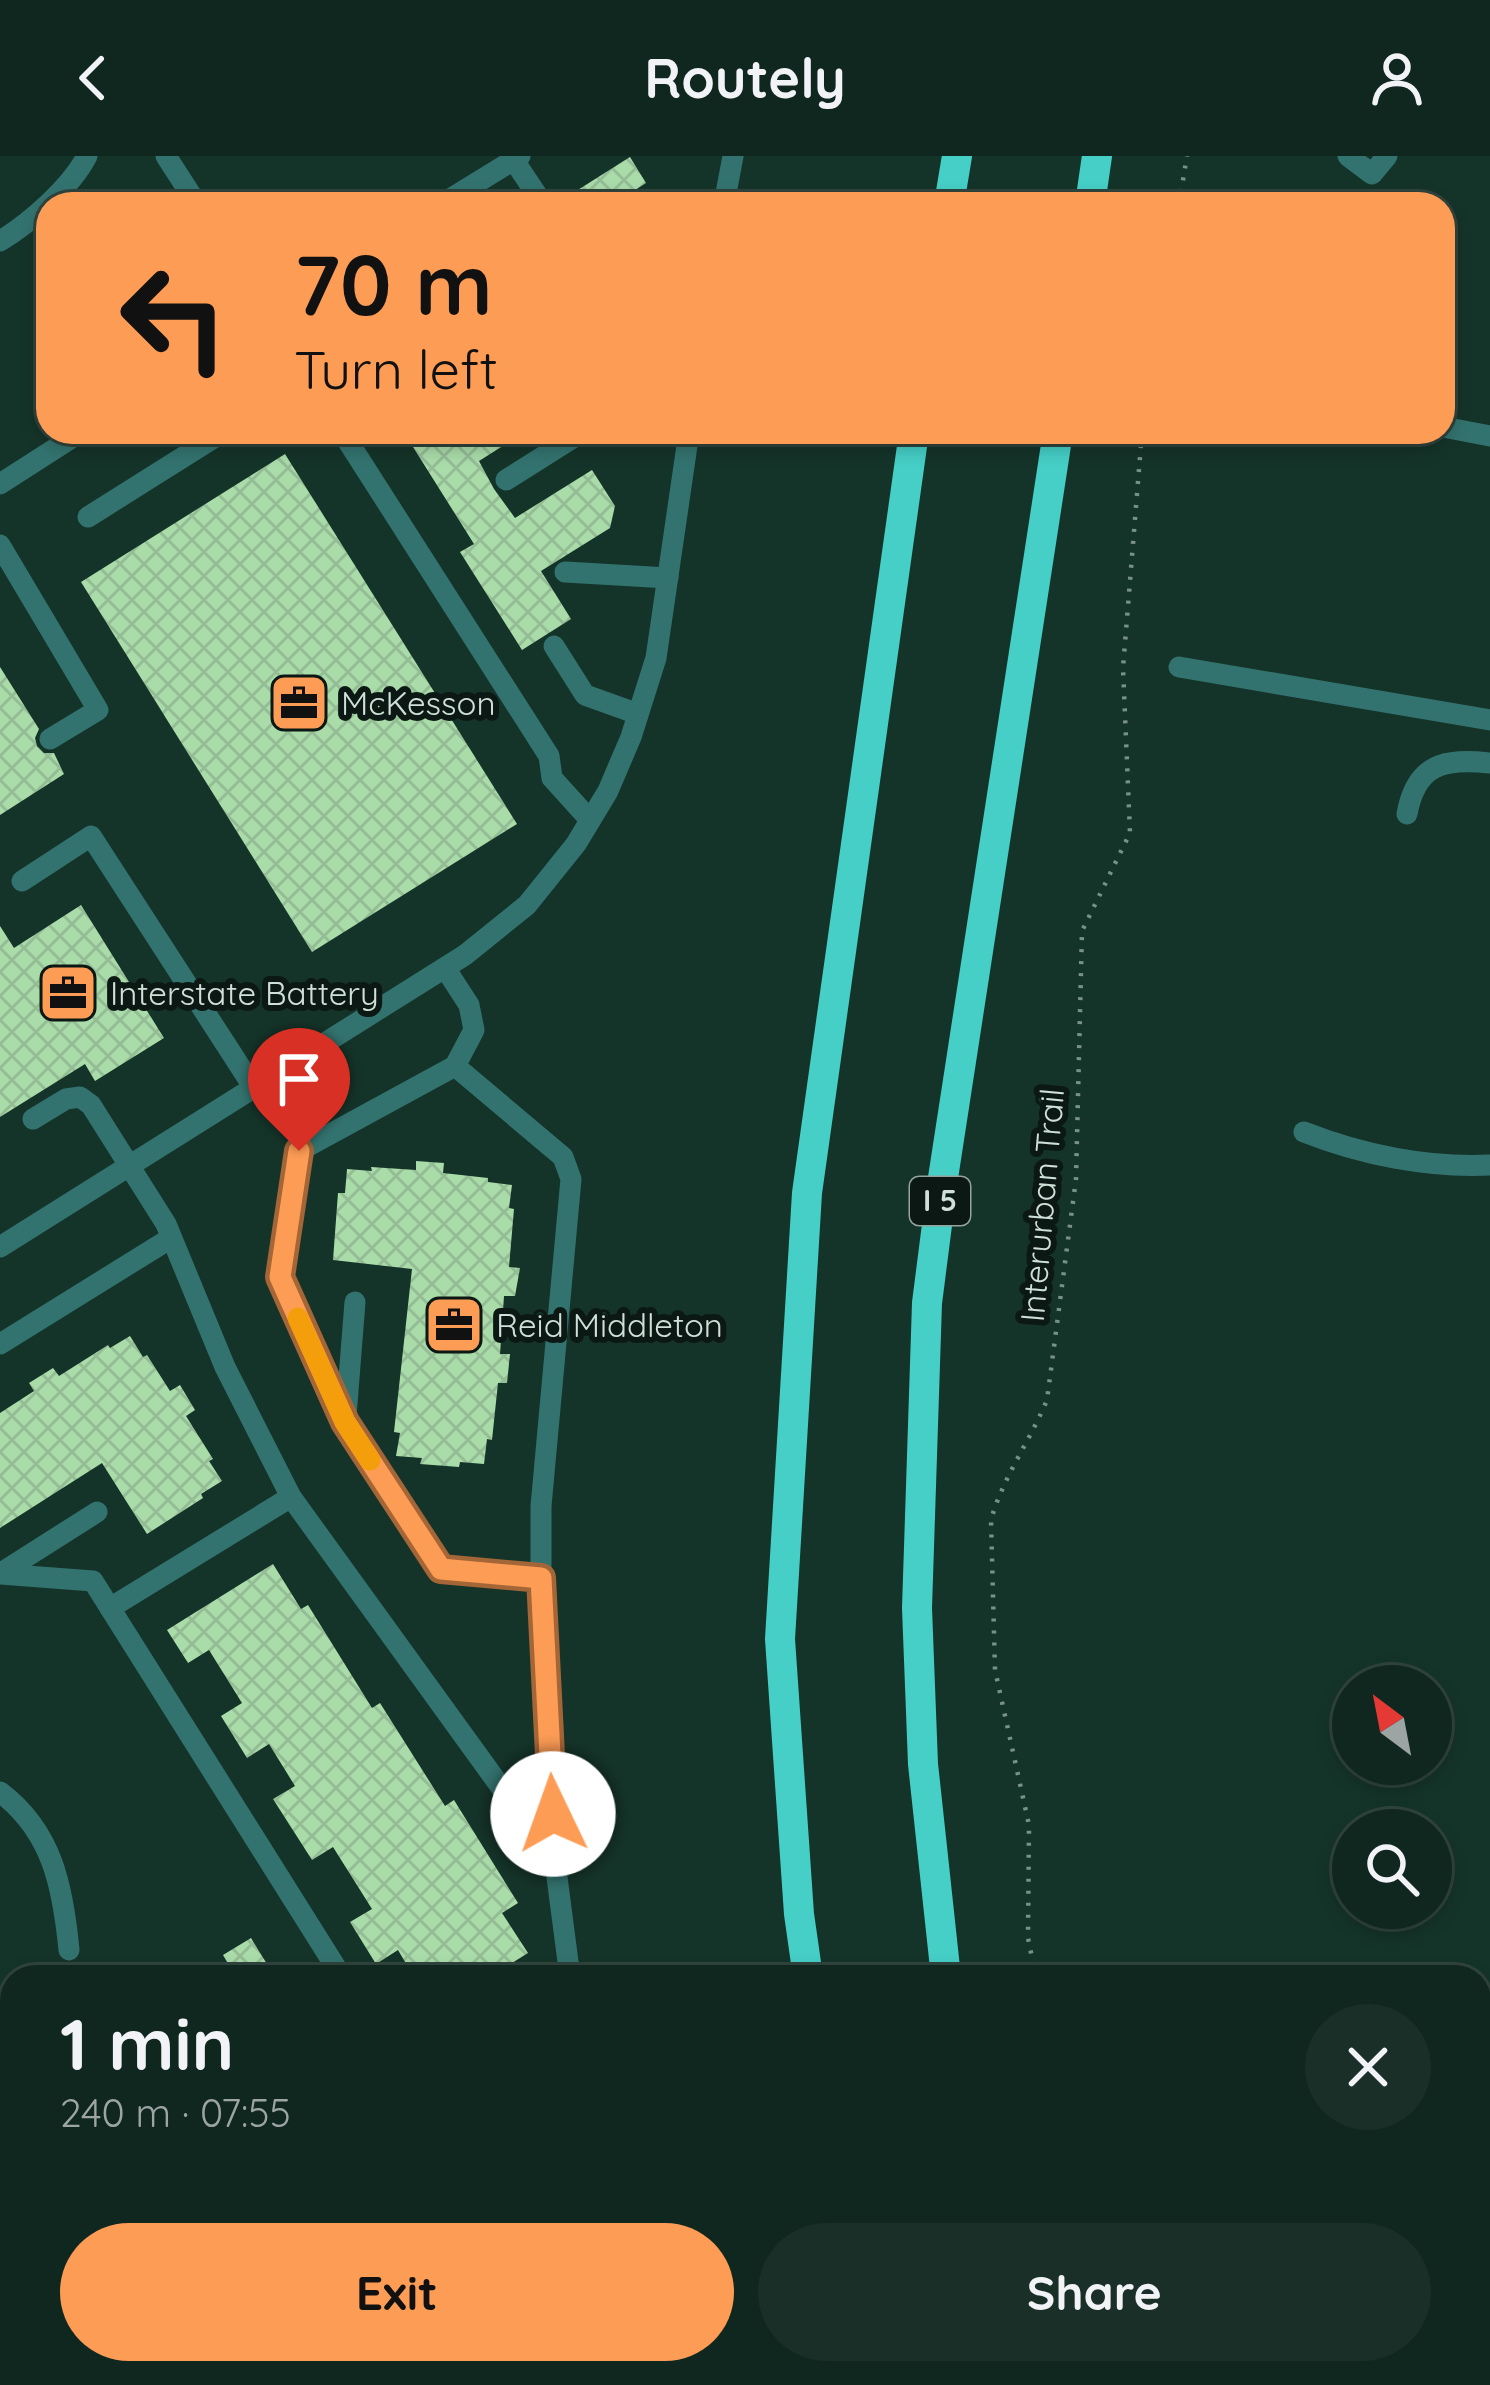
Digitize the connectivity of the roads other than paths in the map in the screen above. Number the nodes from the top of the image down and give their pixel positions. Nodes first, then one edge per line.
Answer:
1 (87, 156) edge
2 (166, 156) edge
3 (733, 156) edge
4 (943, 156) edge
5 (956, 156) edge
6 (1097, 156) edge
7 (1348, 156) edge
8 (1387, 156) edge
9 (515, 157) edge
10 (58, 192) edge
11 (189, 192) edge
12 (461, 192) edge
13 (536, 192) edge
14 (726, 192) edge
15 (939, 192) edge
16 (951, 192) edge
17 (1092, 192) edge
18 (36, 213) edge
19 (0, 241) edge
20 (1455, 429) edge
21 (1490, 436) edge
22 (62, 444) edge
23 (205, 444) edge
24 (350, 444) edge
25 (562, 444) edge
26 (686, 444) edge
27 (912, 444) edge
28 (1056, 444) edge
29 (506, 480) dead end
30 (0, 484) edge
31 (88, 517) dead end
32 (0, 545) edge
33 (565, 572) dead end
34 (8, 574) edge
35 (668, 578) junction
36 (554, 646) dead end
37 (1179, 668) dead end
38 (638, 714) junction
39 (1490, 720) edge
40 (50, 739) dead end
41 (1490, 763) edge
42 (1408, 814) dead end
43 (590, 820) junction
44 (22, 880) dead end
45 (445, 968) junction
46 (455, 1066) junction
47 (254, 1088) junction
48 (33, 1119) dead end
49 (1304, 1132) dead end
50 (1490, 1165) edge
51 (130, 1166) junction
52 (171, 1238) junction
53 (0, 1247) edge
54 (356, 1302) dead end
55 (0, 1344) edge
56 (345, 1422) junction
57 (291, 1497) junction
58 (97, 1512) dead end
59 (0, 1574) edge
60 (541, 1578) junction
61 (110, 1608) junction
62 (0, 1792) edge
63 (555, 1862) junction
64 (69, 1950) dead end
65 (334, 1965) edge
66 (568, 1965) edge
67 (806, 1965) edge
68 (945, 1965) edge

1 - 10 street
2 - 11 street
3 - 14 street
4 - 15 highway
5 - 16 highway
6 - 17 highway
7 - 8 street
9 - 12 street
9 - 13 street
18 - 19 street
20 - 21 street
22 - 30 street
23 - 31 street
24 - 43 street
25 - 29 street
26 - 35 street
27 - 67 highway
28 - 68 highway, I 5
32 - 34 street
33 - 35 street
34 - 40 street
35 - 38 street
36 - 38 street
37 - 39 street
38 - 43 street
41 - 42 street
43 - 45 street
44 - 47 street
45 - 46 street
45 - 47 street
46 - 56 street
46 - 60 street
47 - 51 street
48 - 51 street
49 - 50 street
51 - 52 street
51 - 53 street
52 - 55 street
52 - 57 street
54 - 56 street
56 - 60 street
57 - 61 street
57 - 63 street
58 - 59 street
59 - 61 street
60 - 63 street
61 - 65 street
62 - 64 street
63 - 66 street

